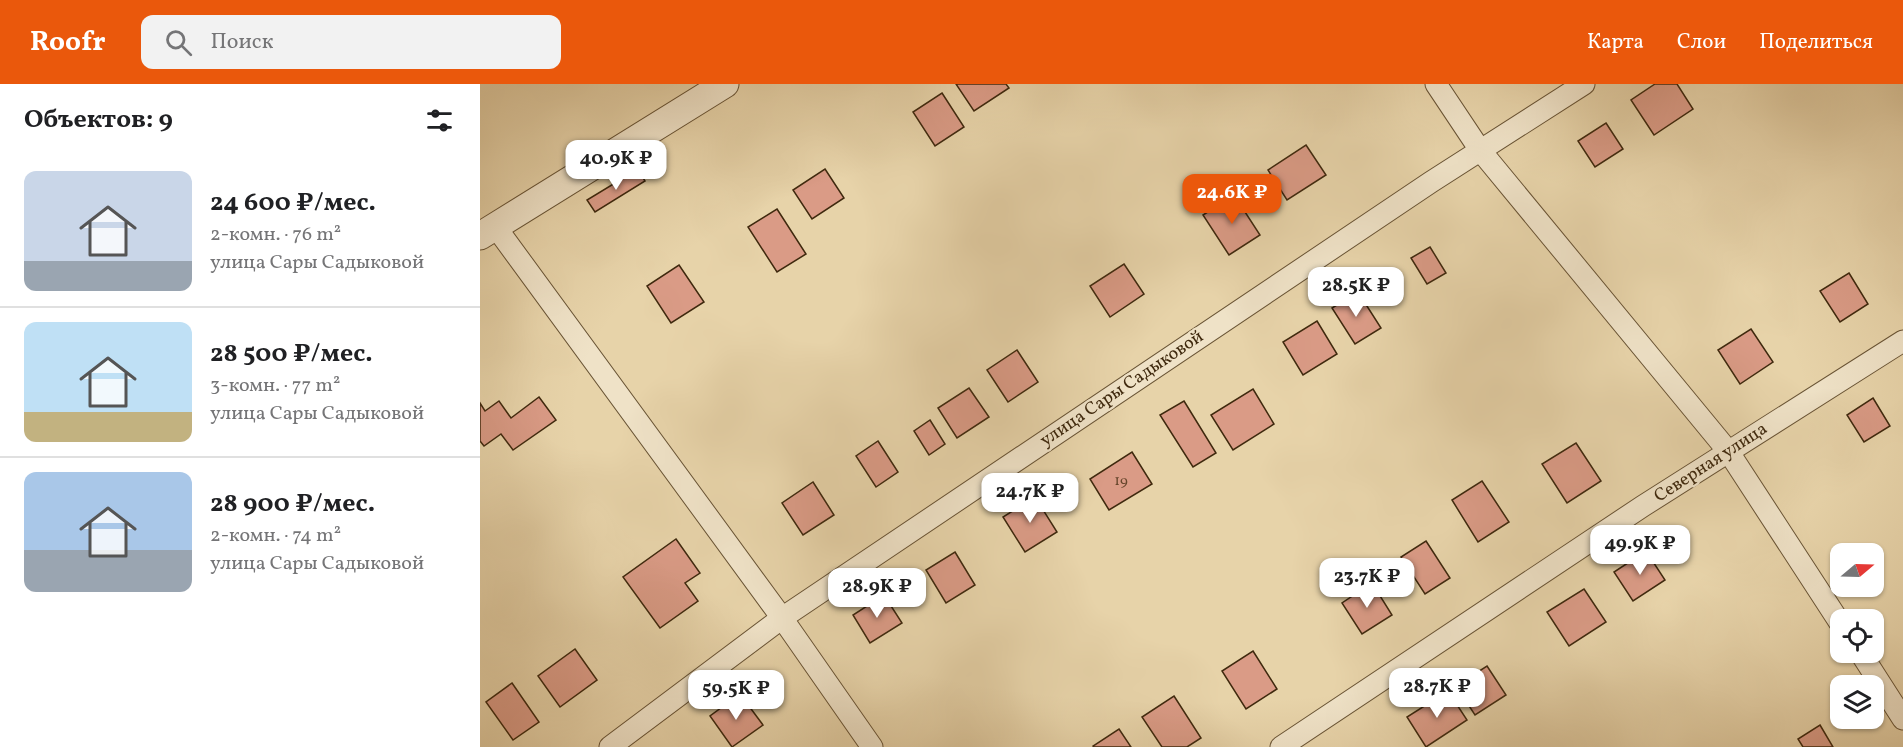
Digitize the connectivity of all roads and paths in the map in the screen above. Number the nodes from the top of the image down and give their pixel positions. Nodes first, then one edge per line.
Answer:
1 (725, 84) edge
2 (1436, 84) edge
3 (1584, 84) edge
4 (1480, 150) junction
5 (488, 231) edge
6 (1903, 341) edge
7 (1728, 451) junction
8 (1831, 609) edge
9 (782, 618) junction
10 (1867, 663) edge
11 (1903, 719) edge
12 (610, 747) edge
13 (872, 747) edge
14 (1281, 747) edge

1 - 5 street
2 - 4 street
3 - 4 street, улица Сары Садыковой
4 - 7 street
4 - 9 street, улица Сары Садыковой
5 - 9 street
6 - 7 street, Северная улица
7 - 8 street
7 - 14 street, Северная улица
9 - 12 street, улица Сары Садыковой
9 - 13 street
10 - 11 street

